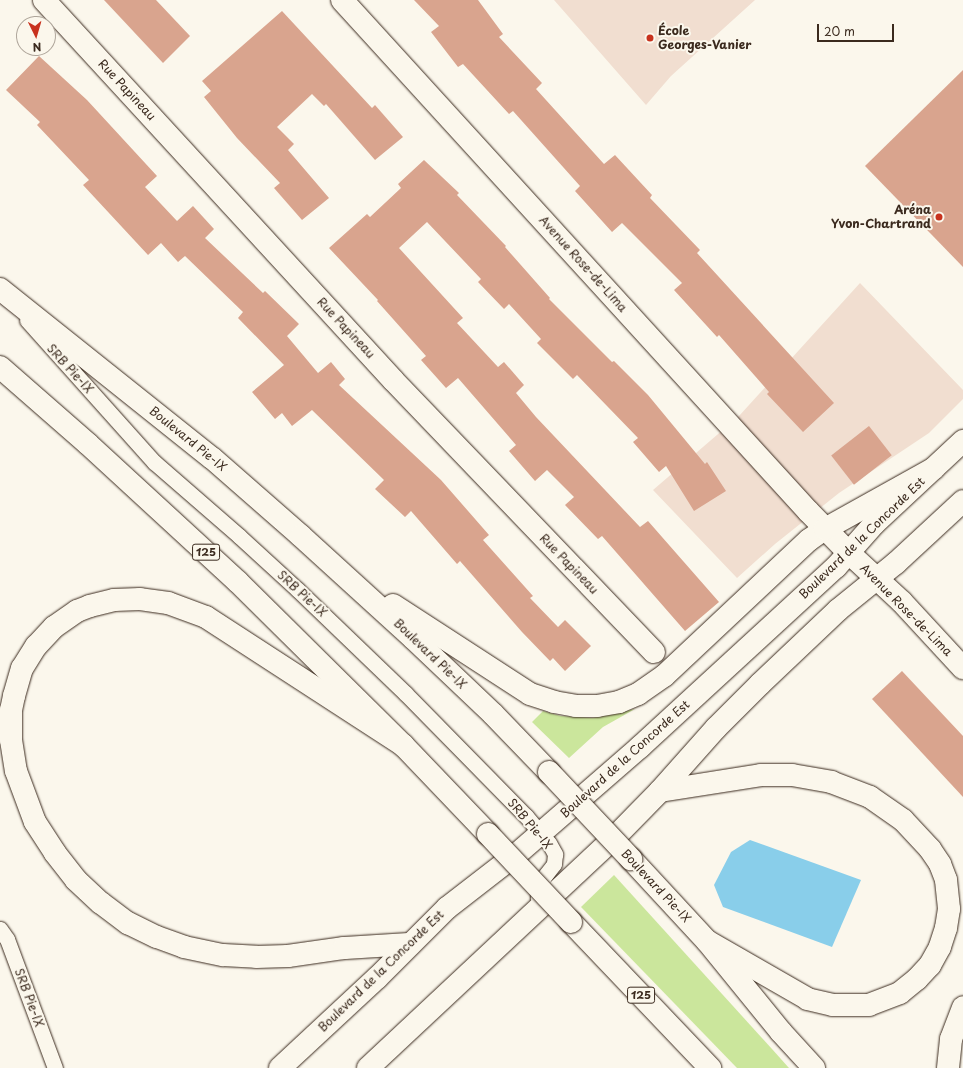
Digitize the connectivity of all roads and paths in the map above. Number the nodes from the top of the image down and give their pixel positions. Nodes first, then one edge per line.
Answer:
1 (44, 0) edge
2 (342, 0) edge
3 (0, 289) edge
4 (0, 367) edge
5 (963, 441) edge
6 (933, 469) junction
7 (963, 501) edge
8 (825, 529) junction
9 (849, 553) junction
10 (337, 567) junction
11 (877, 579) junction
12 (654, 652) dead end
13 (963, 668) edge
14 (403, 745) junction
15 (660, 791) junction
16 (541, 834) junction
17 (533, 915) junction
18 (0, 929) edge
19 (707, 941) junction
20 (410, 944) junction
21 (963, 1007) edge
22 (55, 1068) edge
23 (280, 1068) edge
24 (368, 1068) edge
25 (710, 1068) edge
26 (814, 1068) edge
27 (948, 1068) edge

1 - 12 main road, Rue Papineau
2 - 8 main road, Avenue Rose-de-Lima
3 - 10 main road, Boulevard Pie-IX
3 - 16 lane, SRB Pie-IX
4 - 14 main road, 125
5 - 6 main road, Boulevard de la Concorde Est
6 - 8 main road
6 - 9 main road, Boulevard de la Concorde Est
7 - 11 main road
8 - 9 main road, Avenue Rose-de-Lima
8 - 10 main road
9 - 11 main road, Avenue Rose-de-Lima
9 - 16 main road, Boulevard de la Concorde Est
10 - 19 main road, Boulevard Pie-IX, bridge
11 - 13 main road, Avenue Rose-de-Lima
11 - 15 main road
14 - 20 main road
14 - 25 main road, 125, bridge
15 - 17 main road
15 - 19 main road
16 - 17 lane, SRB Pie-IX
16 - 20 main road, Boulevard de la Concorde Est
17 - 24 main road
18 - 22 lane, SRB Pie-IX
19 - 26 main road, Boulevard Pie-IX
20 - 23 main road, Boulevard de la Concorde Est
21 - 27 main road

